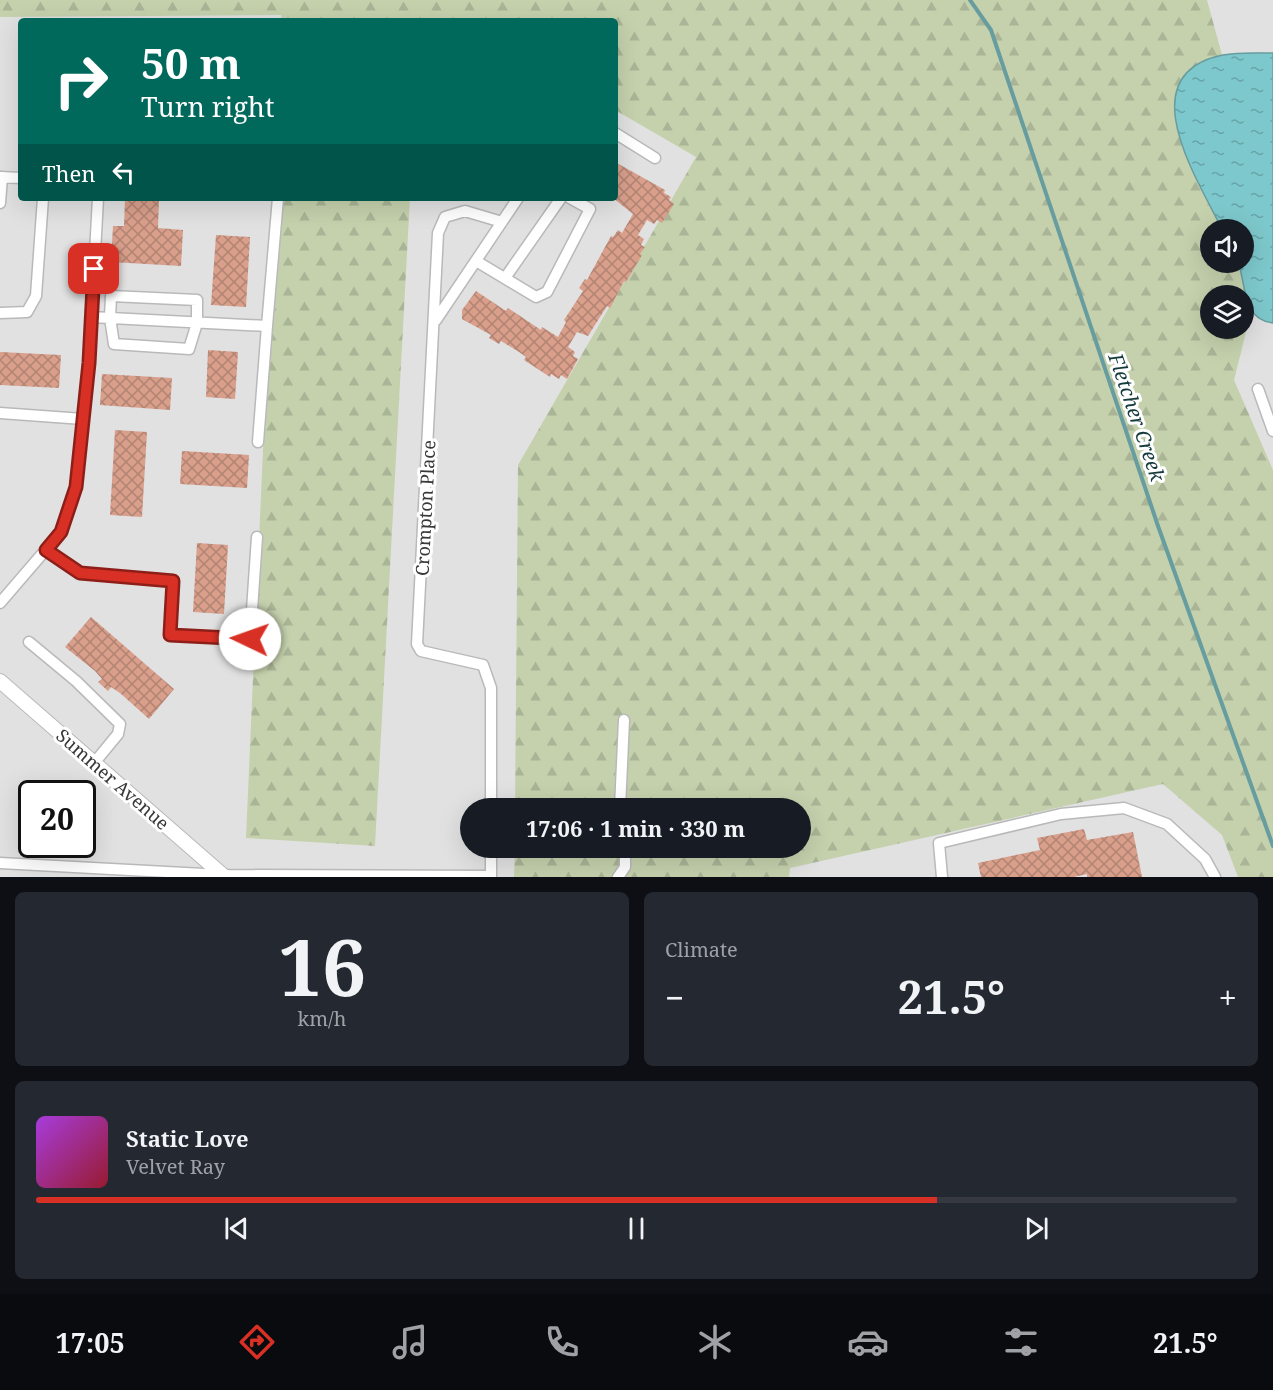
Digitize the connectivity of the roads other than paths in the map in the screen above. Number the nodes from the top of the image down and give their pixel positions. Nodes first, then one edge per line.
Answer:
1 (618, 135) edge
2 (655, 158) dead end
3 (1, 177) edge
4 (18, 178) edge
5 (43, 201) edge
6 (98, 201) edge
7 (278, 201) edge
8 (516, 201) edge
9 (559, 201) edge
10 (575, 201) edge
11 (0, 203) edge
12 (502, 222) junction
13 (476, 261) junction
14 (505, 278) junction
15 (0, 313) edge
16 (91, 317) junction
17 (110, 318) junction
18 (436, 321) junction
19 (197, 323) junction
20 (267, 326) junction
21 (1258, 389) dead end
22 (0, 413) edge
23 (83, 419) junction
24 (1273, 431) edge
25 (258, 442) dead end
26 (257, 537) dead end
27 (46, 550) junction
28 (0, 603) edge
29 (28, 642) dead end
30 (0, 681) edge
31 (624, 720) dead end
32 (95, 762) junction
33 (491, 798) edge
34 (620, 798) edge
35 (491, 858) edge
36 (625, 858) edge
37 (0, 863) edge
38 (224, 876) edge
39 (491, 876) edge
40 (618, 877) edge
41 (942, 877) edge
42 (1215, 877) edge

1 - 2 street
3 - 4 street
3 - 11 street
5 - 15 street
6 - 16 street
7 - 20 street
8 - 12 street
9 - 14 street
10 - 14 street
12 - 13 street
12 - 18 street, Crompton Place
13 - 14 street
13 - 18 street
16 - 17 street
16 - 23 street
17 - 19 street
17 - 19 street
17 - 19 street
18 - 33 street, Crompton Place
19 - 20 street
20 - 25 street
21 - 24 street
22 - 23 street
23 - 27 street
26 - 27 street
27 - 28 street
29 - 32 street
30 - 32 main road, Summer Avenue
31 - 34 street
32 - 38 main road, Summer Avenue
35 - 39 street
36 - 40 street
37 - 38 street
38 - 39 street
41 - 42 street

